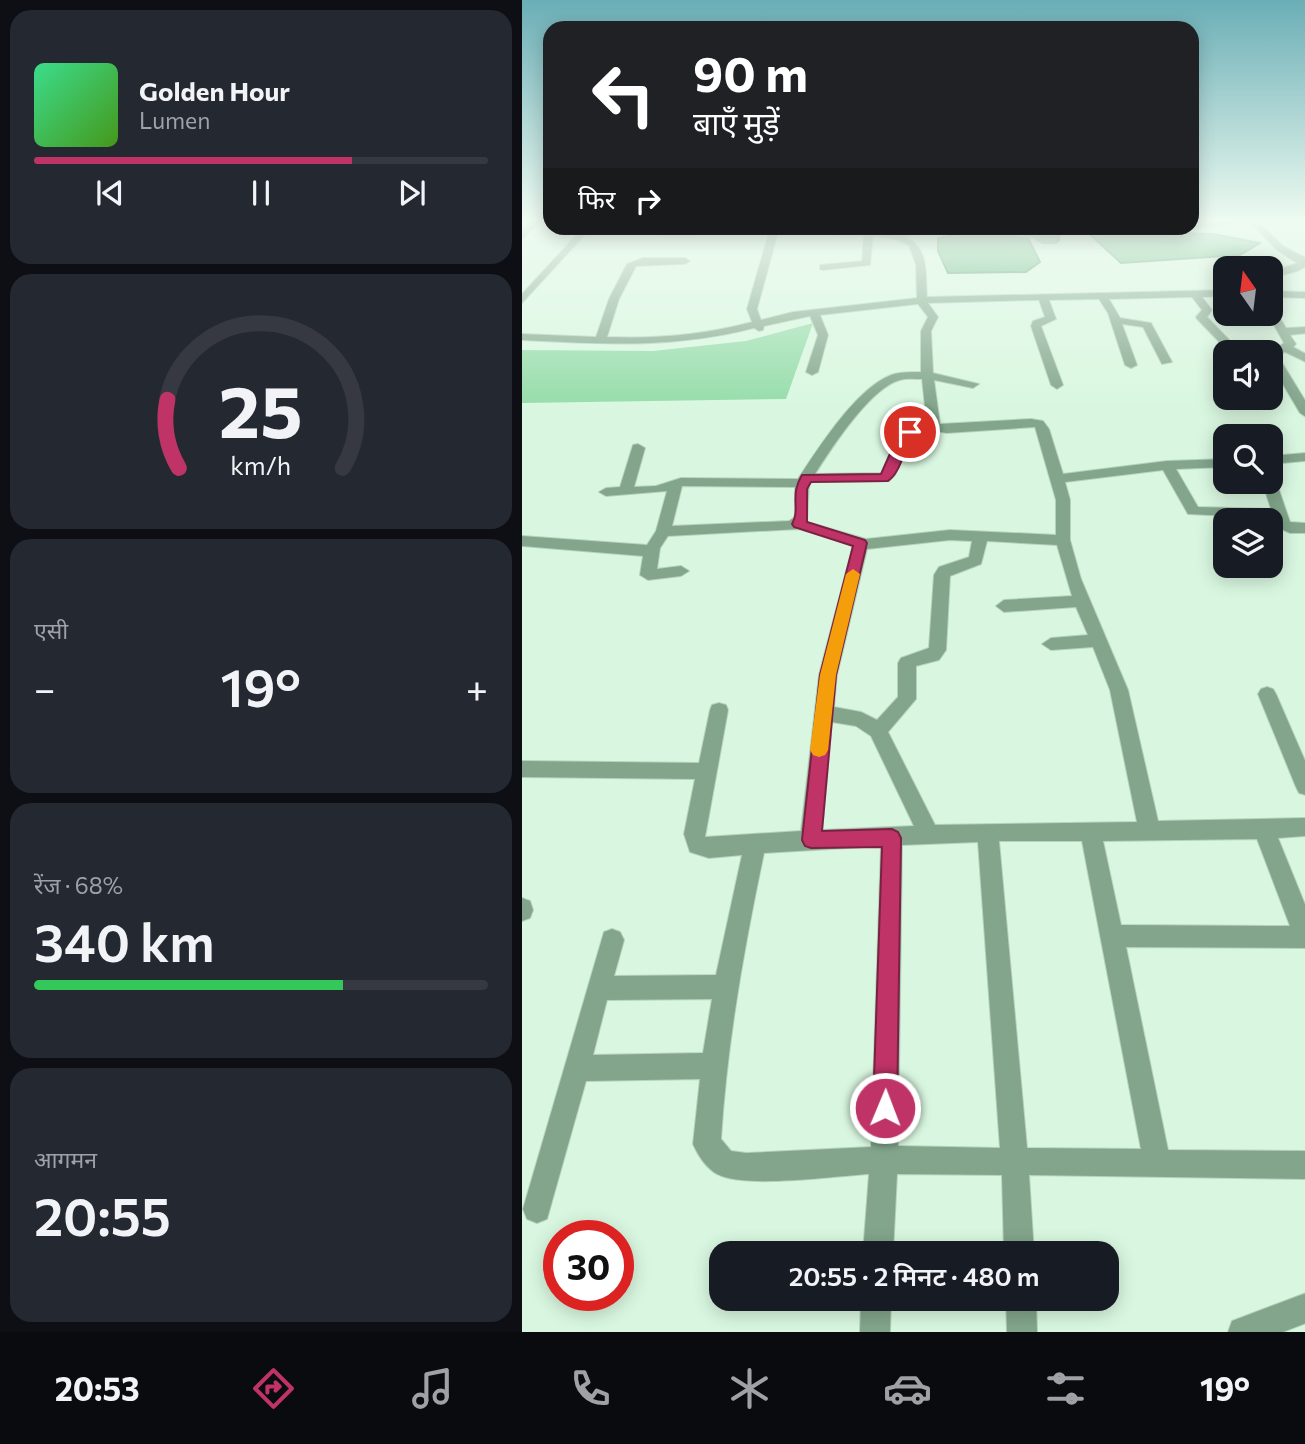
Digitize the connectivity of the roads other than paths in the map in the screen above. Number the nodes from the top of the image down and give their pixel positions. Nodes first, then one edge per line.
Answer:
1 (537, 284) edge
2 (622, 284) edge
3 (759, 284) edge
4 (923, 284) edge
5 (1213, 290) edge
6 (1200, 292) junction
7 (1213, 292) edge
8 (1283, 294) edge
9 (1305, 295) edge
10 (1102, 296) junction
11 (1042, 298) junction
12 (522, 300) edge
13 (922, 300) junction
14 (811, 313) junction
15 (1115, 321) junction
16 (758, 326) junction
17 (1278, 326) edge
18 (1305, 330) edge
19 (1281, 332) junction
20 (522, 339) edge
21 (1224, 340) edge
22 (601, 341) junction
23 (1286, 348) junction
24 (1305, 359) edge
25 (1166, 362) dead end
26 (1130, 365) dead end
27 (812, 372) dead end
28 (927, 375) junction
29 (973, 384) dead end
30 (1057, 385) dead end
31 (1304, 409) edge
32 (934, 427) junction
33 (638, 447) dead end
34 (1305, 457) edge
35 (1283, 459) edge
36 (1213, 463) edge
37 (1167, 465) junction
38 (1056, 479) junction
39 (804, 481) junction
40 (675, 483) junction
41 (631, 491) junction
42 (606, 492) dead end
43 (1213, 512) edge
44 (1283, 520) edge
45 (799, 524) junction
46 (1305, 528) edge
47 (663, 531) junction
48 (981, 536) junction
49 (1063, 540) junction
50 (522, 541) edge
51 (860, 543) junction
52 (652, 548) junction
53 (681, 571) dead end
54 (1082, 601) junction
55 (1004, 606) dead end
56 (1099, 640) junction
57 (1051, 644) dead end
58 (1267, 694) dead end
59 (719, 710) dead end
60 (823, 713) junction
61 (878, 731) junction
62 (522, 769) edge
63 (705, 771) junction
64 (1305, 787) edge
65 (1305, 827) edge
66 (1264, 830) junction
67 (988, 832) junction
68 (1091, 832) junction
69 (1150, 832) junction
70 (930, 835) junction
71 (892, 838) junction
72 (811, 840) junction
73 (755, 845) junction
74 (1112, 936) junction
75 (1305, 937) edge
76 (612, 940) dead end
77 (724, 987) junction
78 (598, 988) junction
79 (713, 1066) junction
80 (576, 1068) junction
81 (884, 1160) junction
82 (1157, 1161) junction
83 (1015, 1162) junction
84 (1305, 1165) edge
85 (537, 1209) dead end
86 (879, 1241) edge
87 (1018, 1241) edge
88 (1305, 1308) edge
89 (876, 1311) edge
90 (1021, 1311) edge
91 (875, 1332) edge
92 (1022, 1332) edge
93 (1243, 1332) edge

1 - 12 street
2 - 22 street
3 - 16 street
4 - 13 street
5 - 6 street
6 - 7 street
6 - 10 street
6 - 21 street
8 - 9 street
10 - 11 street
10 - 15 street
11 - 13 street
11 - 30 street
13 - 14 street
13 - 28 street
14 - 16 street
14 - 27 street
15 - 25 street
15 - 26 street
16 - 20 street
16 - 22 street
17 - 19 street
18 - 19 street
19 - 23 street
20 - 22 street
23 - 24 street
23 - 31 street
28 - 29 street
28 - 32 street
28 - 39 street
32 - 38 street
32 - 39 street
33 - 41 street
34 - 35 street
36 - 37 street
37 - 38 street
37 - 43 street
38 - 49 street
39 - 40 street
39 - 45 street
40 - 41 street
40 - 47 street
41 - 42 street
44 - 46 street
45 - 47 street
45 - 51 street
47 - 52 street
48 - 49 street
48 - 51 street
48 - 61 street
49 - 54 street
50 - 52 street
51 - 60 street
52 - 53 street
54 - 55 street
54 - 56 street
56 - 57 street
56 - 69 street
58 - 64 street
59 - 63 street
60 - 61 street
60 - 72 street
61 - 70 street
62 - 63 street
63 - 73 street
65 - 66 street
66 - 69 street
66 - 75 street
67 - 68 street
67 - 70 street
67 - 83 street
68 - 69 street
68 - 74 street
70 - 71 street
71 - 72 street
71 - 81 street
72 - 73 street
73 - 77 street
74 - 75 street
74 - 82 street
76 - 78 street
77 - 78 street
77 - 79 street
78 - 80 street
79 - 80 street
79 - 81 street
80 - 85 street
81 - 83 street
81 - 86 street
82 - 83 street
82 - 84 street
83 - 87 street
88 - 93 street
89 - 91 street
90 - 92 street

